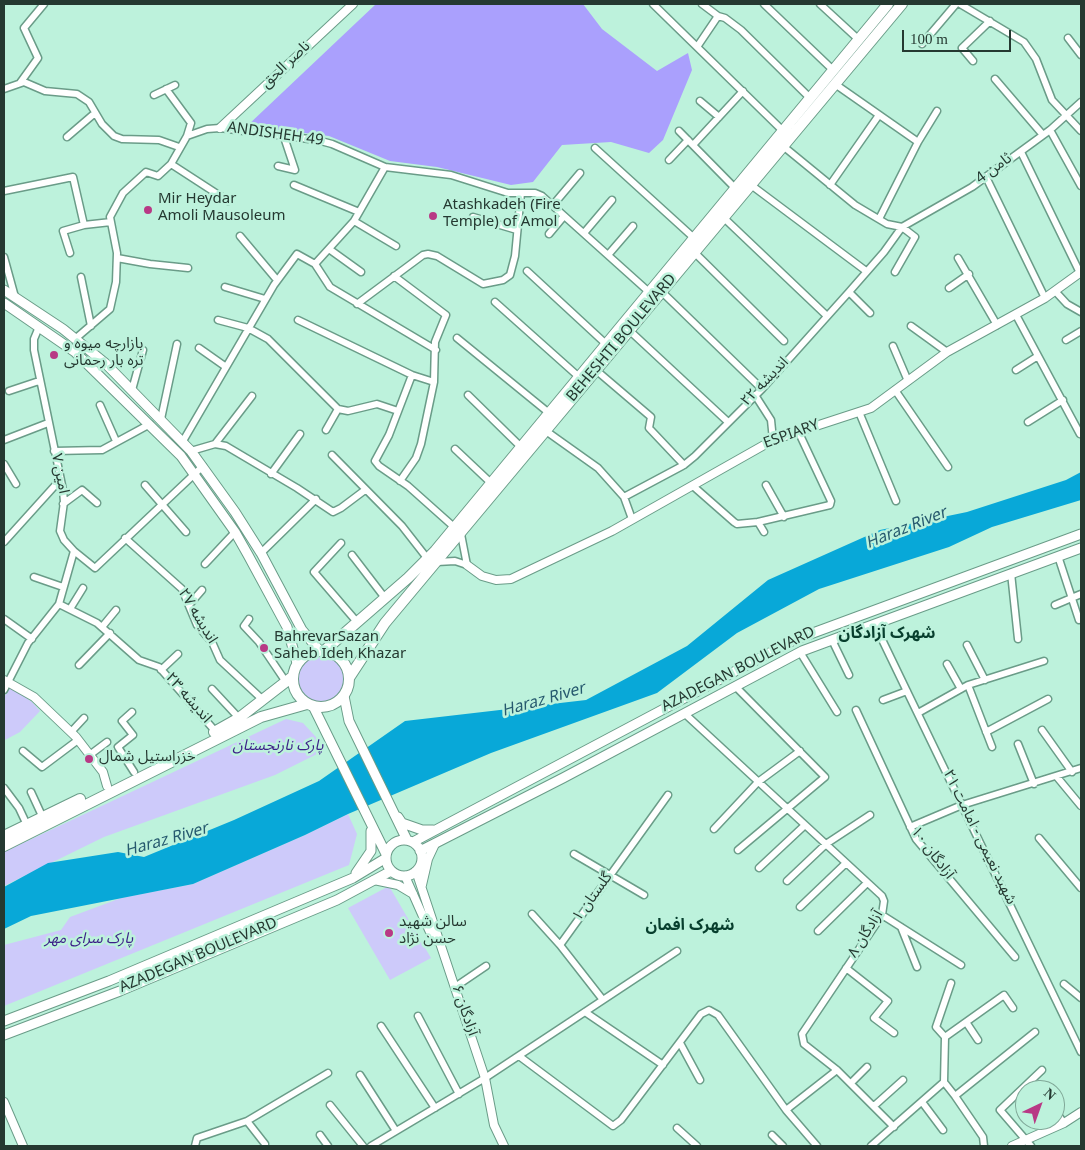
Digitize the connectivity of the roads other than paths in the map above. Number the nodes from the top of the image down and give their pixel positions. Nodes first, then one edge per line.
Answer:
1 (44, 4) edge
2 (353, 4) edge
3 (653, 4) edge
4 (702, 4) edge
5 (764, 4) edge
6 (820, 4) edge
7 (888, 4) edge
8 (902, 4) edge
9 (958, 4) edge
10 (718, 16) junction
11 (990, 21) junction
12 (1068, 38) dead end
13 (858, 40) junction
14 (922, 44) dead end
15 (697, 46) junction
16 (1081, 55) edge
17 (973, 61) dead end
18 (833, 70) junction
19 (995, 79) dead end
20 (20, 83) junction
21 (835, 84) junction
22 (175, 85) dead end
23 (4, 89) edge
24 (166, 89) junction
25 (742, 91) junction
26 (154, 95) dead end
27 (810, 98) junction
28 (700, 101) dead end
29 (1081, 102) edge
30 (937, 111) dead end
31 (95, 113) junction
32 (880, 115) junction
33 (1066, 116) junction
34 (719, 117) junction
35 (220, 128) junction
36 (1050, 130) junction
37 (679, 131) dead end
38 (783, 131) junction
39 (1081, 131) edge
40 (1043, 135) junction
41 (187, 136) junction
42 (67, 137) dead end
43 (284, 137) junction
44 (690, 142) junction
45 (918, 142) junction
46 (783, 146) junction
47 (179, 147) junction
48 (595, 148) dead end
49 (1021, 152) junction
50 (669, 160) dead end
51 (171, 164) junction
52 (278, 166) dead end
53 (385, 167) junction
54 (580, 173) dead end
55 (986, 177) junction
56 (294, 185) dead end
57 (751, 185) junction
58 (830, 185) junction
59 (1081, 186) edge
60 (735, 188) junction
61 (4, 191) edge
62 (521, 193) junction
63 (612, 200) dead end
64 (228, 201) dead end
65 (553, 205) junction
66 (360, 212) junction
67 (564, 216) junction
68 (473, 217) dead end
69 (724, 218) junction
70 (879, 219) junction
71 (354, 221) junction
72 (111, 222) junction
73 (84, 224) junction
74 (633, 226) dead end
75 (902, 227) junction
76 (517, 230) junction
77 (584, 233) junction
78 (549, 234) dead end
79 (240, 236) dead end
80 (698, 241) junction
81 (396, 246) dead end
82 (329, 249) junction
83 (691, 250) junction
84 (70, 253) dead end
85 (608, 255) junction
86 (4, 257) edge
87 (117, 258) junction
88 (958, 258) dead end
89 (315, 264) junction
90 (188, 268) dead end
91 (527, 271) dead end
92 (361, 272) dead end
93 (866, 272) junction
94 (895, 272) dead end
95 (1080, 272) edge
96 (969, 274) junction
97 (394, 276) junction
98 (80, 277) dead end
99 (276, 282) junction
100 (225, 287) dead end
101 (949, 288) dead end
102 (4, 290) edge
103 (1055, 291) junction
104 (649, 292) junction
105 (662, 292) junction
106 (849, 292) junction
107 (15, 297) junction
108 (1045, 298) junction
109 (265, 299) junction
110 (495, 302) dead end
111 (4, 303) edge
112 (356, 304) junction
113 (1081, 312) edge
114 (870, 313) dead end
115 (1016, 315) junction
116 (827, 316) junction
117 (218, 320) dead end
118 (298, 320) dead end
119 (997, 325) junction
120 (91, 326) junction
121 (911, 326) dead end
122 (39, 327) junction
123 (248, 328) junction
124 (630, 331) junction
125 (1081, 331) edge
126 (75, 338) junction
127 (458, 338) dead end
128 (1066, 340) dead end
129 (784, 342) dead end
130 (176, 344) dead end
131 (606, 344) junction
132 (893, 346) dead end
133 (199, 348) dead end
134 (143, 350) dead end
135 (436, 350) junction
136 (947, 352) junction
137 (1038, 356) junction
138 (226, 367) junction
139 (1016, 370) dead end
140 (596, 371) junction
141 (412, 375) junction
142 (579, 377) junction
143 (39, 381) junction
144 (908, 381) junction
145 (434, 382) junction
146 (762, 389) junction
147 (132, 390) junction
148 (895, 390) junction
149 (9, 391) dead end
150 (468, 395) dead end
151 (755, 395) junction
152 (252, 396) dead end
153 (1062, 400) junction
154 (100, 405) dead end
155 (338, 409) junction
156 (398, 411) junction
157 (859, 412) junction
158 (549, 413) junction
159 (161, 419) junction
160 (728, 422) junction
161 (1028, 422) dead end
162 (48, 423) junction
163 (150, 424) junction
164 (326, 430) dead end
165 (546, 432) junction
166 (799, 432) junction
167 (300, 434) dead end
168 (1080, 434) dead end
169 (4, 440) edge
170 (772, 440) junction
171 (116, 441) junction
172 (183, 441) junction
173 (215, 444) junction
174 (521, 447) junction
175 (455, 449) dead end
176 (54, 451) junction
177 (191, 451) junction
178 (332, 455) dead end
179 (4, 464) edge
180 (684, 465) junction
181 (203, 466) junction
182 (948, 467) dead end
183 (195, 474) junction
184 (272, 474) junction
185 (60, 480) junction
186 (400, 481) junction
187 (491, 483) junction
188 (16, 484) dead end
189 (145, 485) dead end
190 (766, 485) dead end
191 (693, 486) junction
192 (364, 490) junction
193 (624, 497) junction
194 (316, 499) junction
195 (896, 501) dead end
196 (97, 503) dead end
197 (162, 503) junction
198 (63, 504) junction
199 (784, 517) junction
200 (632, 519) junction
201 (758, 522) junction
202 (458, 531) junction
203 (186, 532) dead end
204 (235, 532) junction
205 (764, 532) dead end
206 (1081, 534) edge
207 (125, 538) junction
208 (4, 542) edge
209 (341, 543) dead end
210 (1081, 548) edge
211 (74, 551) junction
212 (261, 553) junction
213 (352, 555) dead end
214 (1058, 556) junction
215 (432, 560) junction
216 (205, 564) dead end
217 (467, 565) junction
218 (1011, 573) junction
219 (34, 577) dead end
220 (63, 587) junction
221 (83, 588) dead end
222 (202, 590) dead end
223 (1081, 594) edge
224 (385, 598) junction
225 (1072, 598) junction
226 (59, 604) junction
227 (189, 605) junction
228 (1055, 605) dead end
229 (70, 609) junction
230 (116, 610) dead end
231 (4, 619) edge
232 (249, 619) dead end
233 (1079, 620) dead end
234 (357, 622) junction
235 (875, 625) junction
236 (102, 627) junction
237 (110, 633) junction
238 (32, 639) junction
239 (1018, 639) dead end
240 (832, 640) junction
241 (966, 646) dead end
242 (322, 650) junction
243 (800, 652) junction
244 (178, 654) dead end
245 (1044, 661) dead end
246 (297, 663) junction
247 (947, 664) dead end
248 (79, 665) dead end
249 (161, 670) junction
250 (849, 675) dead end
251 (350, 678) junction
252 (289, 679) junction
253 (6, 680) edge
254 (985, 680) junction
255 (968, 685) junction
256 (735, 686) junction
257 (212, 689) dead end
258 (961, 689) junction
259 (4, 690) edge
260 (907, 691) junction
261 (344, 696) junction
262 (263, 700) junction
263 (883, 700) dead end
264 (1048, 700) dead end
265 (310, 705) junction
266 (856, 710) dead end
267 (132, 712) dead end
268 (837, 712) dead end
269 (684, 713) junction
270 (918, 714) junction
271 (84, 718) dead end
272 (238, 718) junction
273 (1042, 730) dead end
274 (71, 732) junction
275 (216, 732) junction
276 (986, 732) junction
277 (78, 740) junction
278 (107, 742) dead end
279 (1018, 744) dead end
280 (992, 747) dead end
281 (23, 751) dead end
282 (800, 751) junction
283 (91, 754) junction
284 (580, 754) junction
285 (562, 764) junction
286 (588, 765) junction
287 (1081, 768) edge
288 (134, 772) junction
289 (1072, 772) junction
290 (568, 776) junction
291 (1057, 777) junction
292 (758, 782) junction
293 (1034, 784) junction
294 (107, 786) junction
295 (4, 788) edge
296 (31, 792) dead end
297 (668, 795) dead end
298 (962, 805) junction
299 (1081, 806) edge
300 (786, 808) junction
301 (394, 814) junction
302 (870, 815) dead end
303 (43, 818) junction
304 (28, 825) junction
305 (371, 825) junction
306 (805, 825) junction
307 (910, 827) junction
308 (714, 829) dead end
309 (437, 830) junction
310 (4, 836) edge
311 (1039, 838) dead end
312 (410, 841) junction
313 (435, 844) junction
314 (826, 844) junction
315 (4, 846) edge
316 (738, 850) dead end
317 (420, 851) junction
318 (574, 854) dead end
319 (386, 856) junction
320 (846, 863) junction
321 (759, 868) dead end
322 (391, 871) junction
323 (416, 871) junction
324 (610, 875) junction
325 (405, 876) junction
326 (353, 878) junction
327 (374, 880) junction
328 (787, 881) dead end
329 (867, 883) junction
330 (1080, 884) edge
331 (422, 889) junction
332 (413, 894) junction
333 (644, 895) dead end
334 (800, 907) dead end
335 (532, 914) dead end
336 (882, 914) junction
337 (901, 927) junction
338 (818, 931) dead end
339 (439, 944) junction
340 (560, 945) junction
341 (180, 950) junction
342 (677, 951) dead end
343 (1015, 957) dead end
344 (157, 960) junction
345 (186, 962) junction
346 (962, 965) dead end
347 (486, 966) dead end
348 (917, 967) dead end
349 (846, 968) junction
350 (163, 972) junction
351 (951, 983) dead end
352 (1064, 984) dead end
353 (456, 987) junction
354 (1081, 998) edge
355 (603, 1000) junction
356 (1013, 1008) dead end
357 (585, 1012) junction
358 (418, 1016) dead end
359 (4, 1021) edge
360 (966, 1022) junction
361 (381, 1026) dead end
362 (1035, 1032) dead end
363 (894, 1033) dead end
364 (4, 1035) edge
365 (945, 1037) junction
366 (978, 1040) dead end
367 (680, 1043) junction
368 (1081, 1052) edge
369 (520, 1056) junction
370 (663, 1065) junction
371 (867, 1067) dead end
372 (837, 1070) junction
373 (1042, 1070) dead end
374 (328, 1073) dead end
375 (360, 1075) dead end
376 (485, 1078) junction
377 (700, 1080) dead end
378 (903, 1080) dead end
379 (944, 1082) junction
380 (851, 1083) junction
381 (459, 1094) junction
382 (955, 1096) junction
383 (4, 1102) edge
384 (922, 1102) junction
385 (330, 1105) dead end
386 (874, 1106) junction
387 (435, 1108) junction
388 (786, 1110) junction
389 (1081, 1113) edge
390 (247, 1121) junction
391 (1065, 1122) edge
392 (894, 1127) junction
393 (677, 1128) dead end
394 (943, 1130) dead end
395 (1052, 1130) edge
396 (396, 1131) junction
397 (320, 1135) dead end
398 (772, 1135) dead end
399 (265, 1144) dead end
400 (1029, 1144) edge
401 (694, 1145) edge
402 (22, 1146) edge
403 (195, 1146) edge
404 (328, 1146) edge
405 (363, 1146) edge
406 (371, 1146) edge
407 (504, 1146) edge
408 (783, 1146) edge
409 (817, 1146) edge
410 (871, 1146) edge
411 (984, 1146) edge
412 (1012, 1146) edge

1 - 20 street
2 - 35 street, ناصر الحق
3 - 15 street
4 - 10 street
5 - 18 street
6 - 13 street
7 - 13 main road, BEHESHTI BOULEVARD
8 - 21 main road, BEHESHTI BOULEVARD
9 - 11 street
9 - 14 street
10 - 15 street
10 - 27 street
11 - 17 street
11 - 33 street
12 - 16 street
13 - 18 main road, BEHESHTI BOULEVARD
15 - 25 street
18 - 27 main road, BEHESHTI BOULEVARD
19 - 40 street
20 - 23 street
20 - 31 street
21 - 32 street
21 - 46 main road, BEHESHTI BOULEVARD
22 - 24 street
24 - 26 street
24 - 41 street
25 - 34 street
25 - 38 street
27 - 38 main road, BEHESHTI BOULEVARD
28 - 34 street
29 - 33 street, ثامن 4
30 - 45 street
31 - 42 street
31 - 47 street
32 - 45 street
32 - 58 street
33 - 36 street, ثامن 4
33 - 39 street
34 - 44 street
35 - 41 street, ANDISHEH 49
35 - 43 street, ANDISHEH 49
36 - 40 street, ثامن 4
36 - 59 street
37 - 44 street
38 - 60 main road, BEHESHTI BOULEVARD
40 - 49 street, ثامن 4
41 - 47 street
43 - 52 street
43 - 53 street, ANDISHEH 49
44 - 50 street
44 - 60 street
45 - 70 street
46 - 57 main road, BEHESHTI BOULEVARD
46 - 58 street
47 - 51 street
48 - 80 street
49 - 55 street, ثامن 4
49 - 95 street
51 - 64 street
51 - 72 street
53 - 62 street, ANDISHEH 49
53 - 66 street
54 - 65 street
55 - 75 street, ثامن 4
55 - 108 street
56 - 66 street
57 - 69 main road, BEHESHTI BOULEVARD
57 - 93 street
58 - 70 street
60 - 80 main road, BEHESHTI BOULEVARD
61 - 73 street
62 - 65 street, ANDISHEH 49
62 - 76 street
63 - 77 street
65 - 67 street, ANDISHEH 49
66 - 71 street
67 - 77 street, ANDISHEH 49
67 - 78 street
68 - 76 street
69 - 80 main road, BEHESHTI BOULEVARD
69 - 116 street
70 - 75 street
71 - 81 street
71 - 82 street
72 - 73 street
72 - 87 street
73 - 84 street
74 - 85 street
75 - 93 street, اندیشه ۲۲
75 - 94 street
76 - 97 street
77 - 85 street, ANDISHEH 49
79 - 99 street
80 - 83 main road, BEHESHTI BOULEVARD
82 - 89 street
82 - 92 street
83 - 104 main road, BEHESHTI BOULEVARD
83 - 105 main road, BEHESHTI BOULEVARD
83 - 129 street
85 - 104 street, ANDISHEH 49
86 - 107 street
87 - 90 street
87 - 120 street
88 - 96 street
89 - 99 street
89 - 112 street
91 - 131 street
93 - 106 street, اندیشه ۲۲
95 - 103 street, ESPIARY
96 - 101 street
96 - 119 street
97 - 112 street
97 - 135 street
98 - 120 street
99 - 109 street
100 - 109 street
102 - 107 main road
103 - 108 street, ESPIARY
103 - 113 street
104 - 131 main road, BEHESHTI BOULEVARD
105 - 124 main road, BEHESHTI BOULEVARD
105 - 146 street
106 - 114 street
106 - 116 street, اندیشه ۲۲
107 - 126 main road
108 - 115 street, ESPIARY
109 - 123 street
110 - 142 street
111 - 122 main road
112 - 135 street
115 - 119 street, ESPIARY
115 - 137 street
116 - 146 street, اندیشه ۲۲
117 - 123 street
118 - 141 street
119 - 136 street, ESPIARY
120 - 126 street
121 - 136 street
122 - 143 street, امین ۷
122 - 163 main road
123 - 138 street
123 - 155 street
124 - 140 main road, BEHESHTI BOULEVARD
124 - 160 street
125 - 128 street
126 - 147 main road
127 - 158 street
130 - 159 street
131 - 142 main road, BEHESHTI BOULEVARD
132 - 144 street
133 - 138 street
134 - 147 street
135 - 145 street
136 - 144 street, ESPIARY
137 - 139 street
137 - 153 street
138 - 172 street
140 - 165 main road, BEHESHTI BOULEVARD
140 - 180 street
141 - 145 street
141 - 156 street
142 - 158 main road, BEHESHTI BOULEVARD
143 - 149 street
143 - 162 street, امین ۷
144 - 148 street, ESPIARY
145 - 186 street
146 - 151 street, اندیشه ۲۲
147 - 159 main road
148 - 157 street, ESPIARY
148 - 182 street
150 - 174 street
151 - 160 street, اندیشه ۲۲
151 - 170 street
152 - 173 street
153 - 161 street
153 - 168 street
154 - 171 street
155 - 156 street
155 - 164 street
156 - 186 street
157 - 166 street, ESPIARY
157 - 195 street
158 - 174 main road, BEHESHTI BOULEVARD
159 - 172 main road
160 - 180 street, اندیشه ۲۲
162 - 169 street
162 - 176 street, امین ۷
163 - 171 street
163 - 183 main road
165 - 193 street
165 - 202 main road, BEHESHTI BOULEVARD
166 - 170 street, ESPIARY
166 - 199 street
167 - 184 street
170 - 191 street, ESPIARY
171 - 176 street
172 - 177 main road
173 - 177 street
173 - 184 street
174 - 187 main road, BEHESHTI BOULEVARD
175 - 187 street
176 - 185 street, امین ۷
177 - 181 main road
178 - 192 street
179 - 188 street
180 - 193 street, اندیشه ۲۲
181 - 183 street
181 - 212 main road
183 - 197 street
183 - 204 main road
184 - 194 street
185 - 198 street, امین ۷
185 - 208 street
186 - 202 street
187 - 202 main road, BEHESHTI BOULEVARD
189 - 197 street
190 - 199 street
191 - 200 street, ESPIARY
191 - 201 street
192 - 194 street
192 - 215 street
193 - 200 street
194 - 212 street
196 - 198 street
197 - 203 street
197 - 207 street
198 - 211 street, امین ۷
199 - 201 street
200 - 217 street, ESPIARY
201 - 205 street
202 - 215 main road, BEHESHTI BOULEVARD
202 - 217 street
204 - 216 street
204 - 246 main road
206 - 284 main road, AZADEGAN BOULEVARD
207 - 211 street, امین ۷
207 - 227 street, اندیشه ۲۷
209 - 234 street
210 - 214 main road, AZADEGAN BOULEVARD
211 - 220 street
212 - 242 main road
213 - 224 street
214 - 218 main road, AZADEGAN BOULEVARD
214 - 225 street
215 - 217 street, ESPIARY
215 - 224 main road, BEHESHTI BOULEVARD
215 - 251 main road, BEHESHTI BOULEVARD
218 - 235 main road, AZADEGAN BOULEVARD
218 - 239 street
219 - 220 street
220 - 226 street
221 - 229 street
222 - 227 street
223 - 225 street
224 - 234 main road, BEHESHTI BOULEVARD
225 - 228 street
225 - 233 street
226 - 229 street, اندیشه ۲۳
226 - 238 street
227 - 262 street, اندیشه ۲۷
229 - 236 street, اندیشه ۲۳
230 - 236 street
231 - 238 street
232 - 252 street
234 - 242 main road, BEHESHTI BOULEVARD
235 - 240 main road, AZADEGAN BOULEVARD
235 - 260 street, شهید نعیمی - امامت ۲۱
236 - 237 street, اندیشه ۲۳
237 - 248 street
237 - 249 street, اندیشه ۲۳
238 - 253 street
240 - 243 main road, AZADEGAN BOULEVARD
240 - 250 street
241 - 254 street
242 - 246 main road
242 - 251 main road
243 - 256 main road, AZADEGAN BOULEVARD
243 - 268 street
244 - 249 street
245 - 254 street
246 - 252 main road
247 - 258 street
249 - 275 street, اندیشه ۲۳
251 - 261 main road
252 - 262 main road
252 - 265 main road
253 - 259 street
253 - 274 street
254 - 255 street
255 - 258 street
255 - 276 street
256 - 269 main road, AZADEGAN BOULEVARD
256 - 282 street
257 - 272 street
258 - 270 street
260 - 263 street
260 - 270 street, شهید نعیمی - امامت ۲۱
261 - 265 main road
261 - 301 main road
262 - 272 main road
264 - 276 street
265 - 305 main road
265 - 315 main road
266 - 307 street, آزادگان ۱۰
267 - 288 street
269 - 286 main road, AZADEGAN BOULEVARD
269 - 292 street, آزادگان ۸
270 - 298 street, شهید نعیمی - امامت ۲۱
271 - 274 street
272 - 275 main road
273 - 289 street
274 - 277 street
275 - 288 main road
276 - 280 street
277 - 281 street
277 - 283 street
278 - 283 street
279 - 293 street
282 - 292 street
282 - 300 street
283 - 294 street
284 - 285 main road, AZADEGAN BOULEVARD
284 - 286 main road
285 - 290 main road
285 - 309 main road, AZADEGAN BOULEVARD
286 - 290 main road, AZADEGAN BOULEVARD
287 - 289 street
288 - 294 main road
289 - 291 street
290 - 313 main road, AZADEGAN BOULEVARD
291 - 293 street
291 - 299 street
292 - 300 street, آزادگان ۸
292 - 308 street
293 - 298 street
294 - 303 main road
295 - 304 street
296 - 303 street
297 - 324 street, گلستان ۱
298 - 307 street
298 - 368 street, شهید نعیمی - امامت ۲۱
300 - 306 street, آزادگان ۸
300 - 316 street
301 - 309 main road
301 - 312 main road
302 - 314 street
303 - 304 main road
304 - 310 main road
305 - 319 main road
305 - 326 main road
306 - 314 street, آزادگان ۸
306 - 321 street
307 - 343 street, آزادگان ۱۰
309 - 312 main road, AZADEGAN BOULEVARD
311 - 330 street
312 - 317 main road
312 - 319 main road
313 - 317 main road, AZADEGAN BOULEVARD
313 - 331 street
314 - 320 street, آزادگان ۸
314 - 328 street
317 - 323 main road
318 - 324 street
319 - 322 main road
319 - 326 main road, AZADEGAN BOULEVARD
320 - 329 street, آزادگان ۸
320 - 334 street
322 - 325 main road
322 - 327 main road, AZADEGAN BOULEVARD
323 - 325 main road
323 - 331 street, آزادگان ۶
324 - 333 street
324 - 340 street, گلستان ۱
325 - 332 street, آزادگان ۶
326 - 341 main road, AZADEGAN BOULEVARD
327 - 332 street
327 - 345 main road, AZADEGAN BOULEVARD
329 - 336 street, آزادگان ۸
329 - 338 street
331 - 339 street, آزادگان ۶
332 - 339 street, آزادگان ۶
335 - 340 street
336 - 337 street
336 - 349 street, آزادگان ۸
337 - 346 street
337 - 348 street
339 - 353 street, آزادگان ۶
340 - 355 street
341 - 344 main road, AZADEGAN BOULEVARD
341 - 345 main road
342 - 355 street
344 - 350 main road
344 - 359 main road, AZADEGAN BOULEVARD
345 - 350 main road, AZADEGAN BOULEVARD
347 - 353 street
349 - 363 street
349 - 372 street, آزادگان ۸
350 - 364 main road, AZADEGAN BOULEVARD
351 - 365 street
352 - 354 street
353 - 376 street, آزادگان ۶
355 - 357 street
356 - 360 street
357 - 369 street
357 - 370 street
358 - 381 street
360 - 365 street
360 - 366 street
361 - 387 street
362 - 382 street
365 - 379 street
367 - 370 street
367 - 377 street
367 - 388 street
369 - 370 street
369 - 376 street
371 - 380 street
372 - 380 street
372 - 388 street
373 - 400 street
374 - 390 street
375 - 396 street
376 - 381 street
376 - 407 street, آزادگان ۶
378 - 386 street
379 - 382 street
379 - 384 street
380 - 386 street
381 - 387 street
382 - 411 street
383 - 402 street
384 - 392 street
384 - 394 street
385 - 405 street
386 - 392 street
387 - 396 street
388 - 409 street
389 - 391 street
390 - 399 street
390 - 403 street
392 - 410 street
393 - 401 street
395 - 400 street
396 - 406 street
397 - 404 street
398 - 408 street
400 - 412 street

